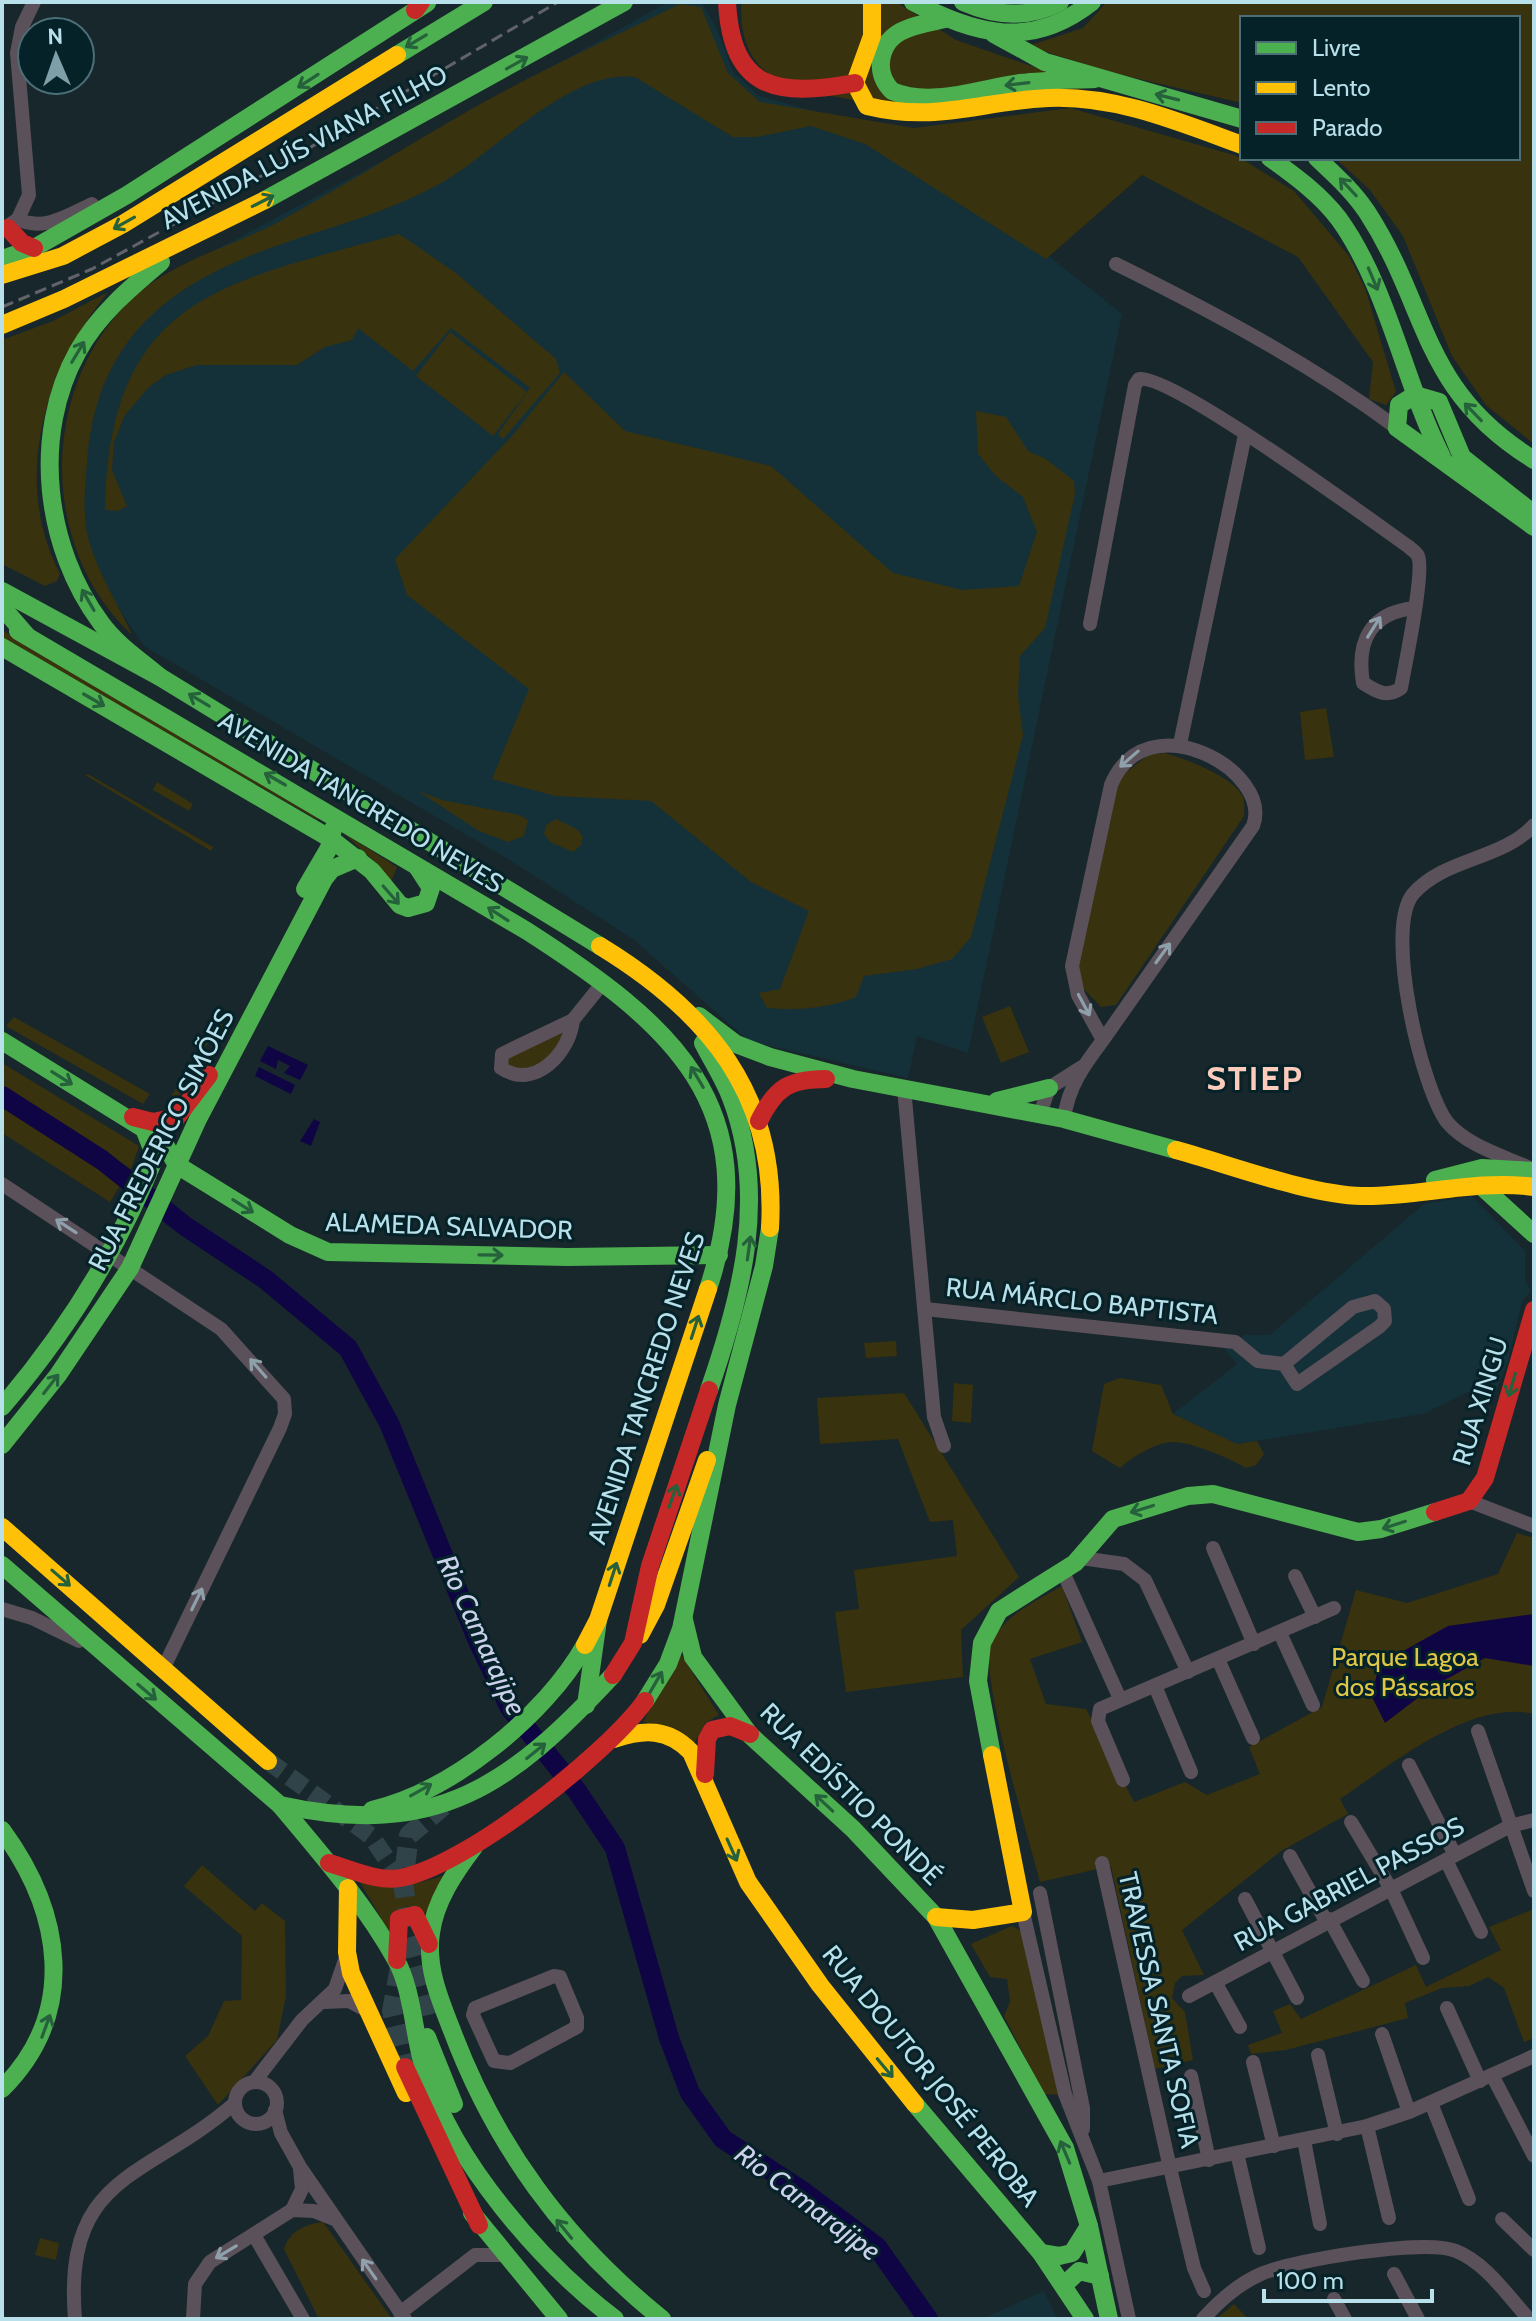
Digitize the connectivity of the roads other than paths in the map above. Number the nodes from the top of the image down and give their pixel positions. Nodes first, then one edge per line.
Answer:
1 (34, 2) edge
2 (484, 2) edge
3 (624, 2) edge
4 (727, 2) edge
5 (872, 2) edge
6 (913, 2) edge
7 (963, 2) edge
8 (1060, 2) edge
9 (1092, 2) edge
10 (416, 4) edge
11 (945, 19) junction
12 (994, 34) junction
13 (1095, 79) junction
14 (855, 83) junction
15 (1240, 118) edge
16 (1240, 144) edge
17 (1273, 160) edge
18 (1319, 160) edge
19 (92, 204) dead end
20 (9, 226) edge
21 (194, 235) junction
22 (34, 248) junction
23 (7, 253) edge
24 (63, 256) junction
25 (1116, 264) dead end
26 (2, 275) edge
27 (2, 287) edge
28 (4, 325) edge
29 (1407, 400) junction
30 (1375, 412) junction
31 (1397, 428) junction
32 (1245, 435) junction
33 (1534, 460) edge
34 (1446, 463) junction
35 (1534, 514) edge
36 (1534, 527) edge
37 (2, 591) edge
38 (2, 607) edge
39 (1414, 608) junction
40 (2, 622) edge
41 (1090, 624) dead end
42 (27, 636) junction
43 (2, 647) edge
44 (160, 677) junction
45 (1180, 744) junction
46 (336, 814) junction
47 (1534, 825) edge
48 (331, 839) junction
49 (358, 858) junction
50 (413, 863) junction
51 (271, 954) junction
52 (602, 984) junction
53 (265, 992) junction
54 (675, 999) junction
55 (573, 1020) junction
56 (1103, 1040) junction
57 (2, 1041) edge
58 (1082, 1067) junction
59 (853, 1079) junction
60 (206, 1081) junction
61 (904, 1088) junction
62 (1049, 1088) junction
63 (987, 1103) junction
64 (1040, 1114) junction
65 (123, 1115) junction
66 (198, 1119) junction
67 (1064, 1119) junction
68 (759, 1121) junction
69 (143, 1128) junction
70 (1465, 1139) junction
71 (1534, 1170) edge
72 (173, 1174) junction
73 (1471, 1176) junction
74 (2, 1184) edge
75 (1534, 1187) edge
76 (1534, 1234) edge
77 (109, 1254) junction
78 (719, 1255) junction
79 (130, 1268) junction
80 (925, 1309) junction
81 (1534, 1310) edge
82 (981, 1315) junction
83 (992, 1330) dead end
84 (1284, 1364) junction
85 (727, 1405) junction
86 (2, 1407) edge
87 (2, 1445) edge
88 (944, 1446) dead end
89 (1469, 1501) junction
90 (1534, 1526) edge
91 (2, 1527) edge
92 (1213, 1548) dead end
93 (1081, 1558) junction
94 (2, 1565) edge
95 (1063, 1572) junction
96 (1295, 1576) dead end
97 (1334, 1608) dead end
98 (2, 1609) edge
99 (683, 1615) junction
100 (1315, 1617) junction
101 (598, 1620) junction
102 (1280, 1633) junction
103 (1254, 1644) junction
104 (630, 1652) junction
105 (1218, 1659) junction
106 (112, 1663) junction
107 (163, 1669) junction
108 (1188, 1672) junction
109 (1155, 1686) junction
110 (1120, 1699) junction
111 (1313, 1705) dead end
112 (581, 1711) junction
113 (1478, 1731) dead end
114 (750, 1735) junction
115 (1253, 1738) dead end
116 (610, 1743) junction
117 (268, 1761) tunnel mouth
118 (1409, 1765) dead end
119 (1191, 1772) dead end
120 (705, 1777) junction
121 (1123, 1780) dead end
122 (280, 1805) junction
123 (320, 1817) junction
124 (1534, 1820) edge
125 (1351, 1822) dead end
126 (1510, 1826) junction
127 (2, 1830) edge
128 (479, 1841) junction
129 (1290, 1856) dead end
130 (1450, 1857) junction
131 (329, 1863) junction
132 (1102, 1863) dead end
133 (348, 1888) junction
134 (1391, 1889) junction
135 (1534, 1891) edge
136 (1040, 1893) dead end
137 (1245, 1899) dead end
138 (1023, 1912) junction
139 (936, 1917) junction
140 (973, 1920) junction
141 (1328, 1920) junction
142 (1481, 1932) dead end
143 (429, 1944) junction
144 (952, 1946) junction
145 (1272, 1951) junction
146 (347, 1952) junction
147 (1423, 1958) dead end
148 (398, 1963) junction
149 (1363, 1981) dead end
150 (1215, 1982) junction
151 (1189, 1996) dead end
152 (1297, 1998) dead end
153 (324, 2002) junction
154 (1447, 2008) dead end
155 (368, 2011) junction
156 (1240, 2027) dead end
157 (481, 2034) junction
158 (1382, 2034) dead end
159 (457, 2045) junction
160 (1318, 2055) dead end
161 (1534, 2056) edge
162 (274, 2059) junction
163 (1253, 2062) dead end
164 (405, 2067) tunnel mouth
165 (1191, 2076) dead end
166 (1486, 2078) junction
167 (255, 2081) junction
168 (272, 2087) junction
169 (2, 2089) edge
170 (235, 2103) junction
171 (1431, 2103) junction
172 (482, 2109) junction
173 (275, 2110) junction
174 (1409, 2112) junction
175 (242, 2120) junction
176 (260, 2123) junction
177 (1367, 2126) junction
178 (207, 2128) junction
179 (281, 2133) junction
180 (1337, 2134) junction
181 (1304, 2140) junction
182 (1084, 2142) junction
183 (1274, 2146) junction
184 (1237, 2153) junction
185 (1534, 2156) edge
186 (1209, 2160) junction
187 (300, 2167) junction
188 (1170, 2168) junction
189 (1099, 2181) junction
190 (1469, 2199) dead end
191 (292, 2210) junction
192 (1389, 2218) dead end
193 (334, 2219) junction
194 (1502, 2219) dead end
195 (1320, 2224) dead end
196 (479, 2225) junction
197 (1089, 2226) junction
198 (524, 2228) junction
199 (254, 2235) junction
200 (1259, 2248) dead end
201 (1534, 2250) edge
202 (1041, 2253) junction
203 (475, 2255) junction
204 (503, 2255) junction
205 (1394, 2274) dead end
206 (1100, 2276) junction
207 (1065, 2284) junction
208 (1204, 2291) dead end
209 (1334, 2299) dead end
210 (598, 2311) edge
211 (402, 2316) edge
212 (1530, 2316) edge
213 (75, 2319) edge
214 (193, 2319) edge
215 (303, 2319) edge
216 (559, 2319) edge
217 (615, 2319) edge
218 (662, 2319) edge
219 (1085, 2319) edge
220 (1109, 2319) edge
221 (1129, 2319) edge
222 (1203, 2319) edge
223 (1345, 2319) edge
224 (1418, 2319) edge

1 - 20 street
2 -> 24 main road, AVENIDA LUÍS VIANA FILHO
21 -> 3 main road, AVENIDA LUÍS VIANA FILHO
4 - 14 main road
5 - 14 main road
6 - 11 main road
7 - 8 main road
9 - 12 main road
10 -> 22 main road, AVENIDA LUÍS VIANA FILHO
11 - 12 main road
13 -> 11 main road
12 - 13 main road
15 -> 13 main road
14 - 16 main road
17 -> 29 main road
33 -> 18 main road
19 - 20 street
20 - 22 main road
21 - 28 main road, AVENIDA LUÍS VIANA FILHO
44 -> 21 main road
22 - 23 main road, AVENIDA LUÍS VIANA FILHO
24 - 26 main road, AVENIDA LUÍS VIANA FILHO
24 - 27 main road
25 - 30 street
29 - 30 street
29 - 31 main road
29 - 34 main road
29 - 35 main road
30 - 31 street
31 - 34 main road
32 - 39 street
32 - 41 street
32 - 45 street
34 - 36 main road
37 - 44 main road, AVENIDA TANCREDO NEVES
38 - 42 main road
39 -> 39 street
40 - 42 main road, AVENIDA TANCREDO NEVES
46 -> 42 main road, AVENIDA TANCREDO NEVES
43 -> 48 main road
54 -> 44 main road, AVENIDA TANCREDO NEVES
45 -> 56 street
56 -> 45 street
46 - 48 main road, RUA FREDERICO SIMÕES
46 - 50 main road, AVENIDA TANCREDO NEVES
47 - 70 street
48 - 49 main road
48 - 51 main road, RUA FREDERICO SIMÕES
49 -> 50 main road
49 - 53 main road, RUA FREDERICO SIMÕES
52 -> 50 main road, AVENIDA TANCREDO NEVES
51 - 53 main road
51 - 60 main road, RUA FREDERICO SIMÕES
52 - 55 street
78 -> 52 main road, AVENIDA TANCREDO NEVES
53 - 66 main road, RUA FREDERICO SIMÕES
54 - 59 main road
54 - 68 main road, AVENIDA TANCREDO NEVES
104 -> 54 main road, AVENIDA TANCREDO NEVES
55 - 55 street
56 - 58 street
57 -> 65 main road, ALAMEDA SALVADOR
58 - 62 street
58 - 67 street
59 - 61 main road
59 - 68 main road
60 - 65 main road, RUA FREDERICO SIMÕES
60 - 66 main road
61 - 63 main road
61 - 80 street
62 - 63 main road
62 - 64 street
63 - 64 main road
64 - 67 main road
65 - 69 main road, ALAMEDA SALVADOR
66 - 72 main road, RUA FREDERICO SIMÕES
67 - 73 main road
68 - 85 main road, AVENIDA TANCREDO NEVES
69 - 72 main road, ALAMEDA SALVADOR
69 - 77 main road, RUA FREDERICO SIMÕES
70 - 71 street
70 - 73 street
71 - 73 main road
72 -> 78 main road, ALAMEDA SALVADOR
72 - 79 main road, RUA FREDERICO SIMÕES
73 - 75 main road
73 - 76 main road
77 -> 74 street
77 - 79 street
77 - 86 main road, RUA FREDERICO SIMÕES
101 -> 78 main road, AVENIDA TANCREDO NEVES
87 -> 79 main road, RUA FREDERICO SIMÕES
107 -> 79 street
80 - 82 street, RUA MÁRCLO BAPTISTA
80 - 88 street
81 -> 89 main road, RUA XINGU
82 - 83 street
82 - 84 street, RUA MÁRCLO BAPTISTA
84 - 84 street
85 - 99 main road, AVENIDA TANCREDO NEVES
85 - 104 main road
89 - 90 street
89 -> 93 main road
91 -> 107 main road
92 - 103 street
93 - 95 main road
93 - 108 street
94 - 106 main road, AVENIDA TANCREDO NEVES
95 - 110 street
95 - 138 main road
96 - 100 street
97 - 100 street
98 - 106 street
99 - 114 main road, RUA EDÍSTIO PONDÉ
116 -> 99 main road, AVENIDA TANCREDO NEVES
100 - 102 street
101 - 112 main road
123 -> 101 main road, AVENIDA TANCREDO NEVES
102 - 103 street
102 - 111 street
103 - 105 street
104 - 112 main road, AVENIDA TANCREDO NEVES
105 - 108 street
105 - 115 street
106 -> 122 main road, AVENIDA TANCREDO NEVES
107 - 117 main road
108 - 109 street
109 - 110 street
109 - 119 street
110 - 121 street
123 -> 112 main road, AVENIDA TANCREDO NEVES
113 - 126 street
114 - 120 main road
139 -> 114 main road, RUA EDÍSTIO PONDÉ
116 - 120 main road, RUA DOUTOR JOSÉ PEROBA
116 - 128 main road, AVENIDA TANCREDO NEVES
118 - 130 street
120 -> 202 main road, RUA DOUTOR JOSÉ PEROBA
122 - 123 main road, AVENIDA TANCREDO NEVES
122 - 131 main road
124 - 126 street, RUA GABRIEL PASSOS
125 - 134 street
126 - 130 street, RUA GABRIEL PASSOS
126 - 135 street
169 -> 127 main road
128 - 131 main road
128 - 143 main road
129 - 141 street
130 - 134 street, RUA GABRIEL PASSOS
130 - 142 street
131 - 133 main road
132 - 188 street, TRAVESSA SANTA SOFIA
133 - 146 main road
133 - 148 main road
134 - 141 street, RUA GABRIEL PASSOS
134 - 147 street
136 - 182 street
137 - 145 street
138 - 140 main road
138 - 182 street
139 - 140 main road
139 - 144 main road, RUA EDÍSTIO PONDÉ
140 - 144 main road
141 - 145 street, RUA GABRIEL PASSOS
141 - 149 street
143 - 148 main road
143 - 159 main road
197 -> 144 main road, RUA EDÍSTIO PONDÉ
145 - 150 street, RUA GABRIEL PASSOS
145 - 152 street
146 - 153 street
146 - 155 main road
148 - 198 main road
150 - 151 street, RUA GABRIEL PASSOS
150 - 156 street
153 - 155 street
153 - 162 street
154 - 166 street
155 - 196 main road
157 - 157 street
157 - 159 street
158 - 174 street
159 - 172 main road
160 - 180 street
161 - 166 street
162 - 167 street
162 - 168 street
163 - 183 street
164 - 196 main road
165 - 186 street
166 - 171 street
166 - 185 street
167 - 168 street
167 - 170 street
168 - 173 street
170 - 175 street
170 - 178 street
171 - 174 street
171 - 190 street
172 - 198 main road
218 -> 172 main road
173 - 176 street
173 - 179 street
174 - 177 street
175 - 176 street
175 - 178 street
176 - 179 street
177 - 180 street
177 - 192 street
178 - 213 street
179 - 187 street
180 - 181 street
181 - 183 street
181 - 195 street
182 - 189 street
183 - 184 street
184 - 186 street
184 - 200 street
186 - 188 street
187 - 191 street
187 - 193 street
188 - 189 street
188 - 208 street, TRAVESSA SANTA SOFIA
189 - 221 street
191 - 193 street
191 - 199 street
211 -> 193 street
194 - 201 street
196 - 203 street
196 - 204 main road
197 - 202 main road
197 - 206 main road, RUA EDÍSTIO PONDÉ
198 - 210 main road
199 -> 214 street
199 - 215 street
202 - 207 main road, RUA DOUTOR JOSÉ PEROBA
203 - 204 street
203 - 211 street
204 - 216 main road
205 - 224 street
206 - 207 main road
206 - 220 main road, RUA EDÍSTIO PONDÉ
207 - 219 main road, RUA DOUTOR JOSÉ PEROBA
209 - 223 street
210 - 217 main road
212 - 222 street

